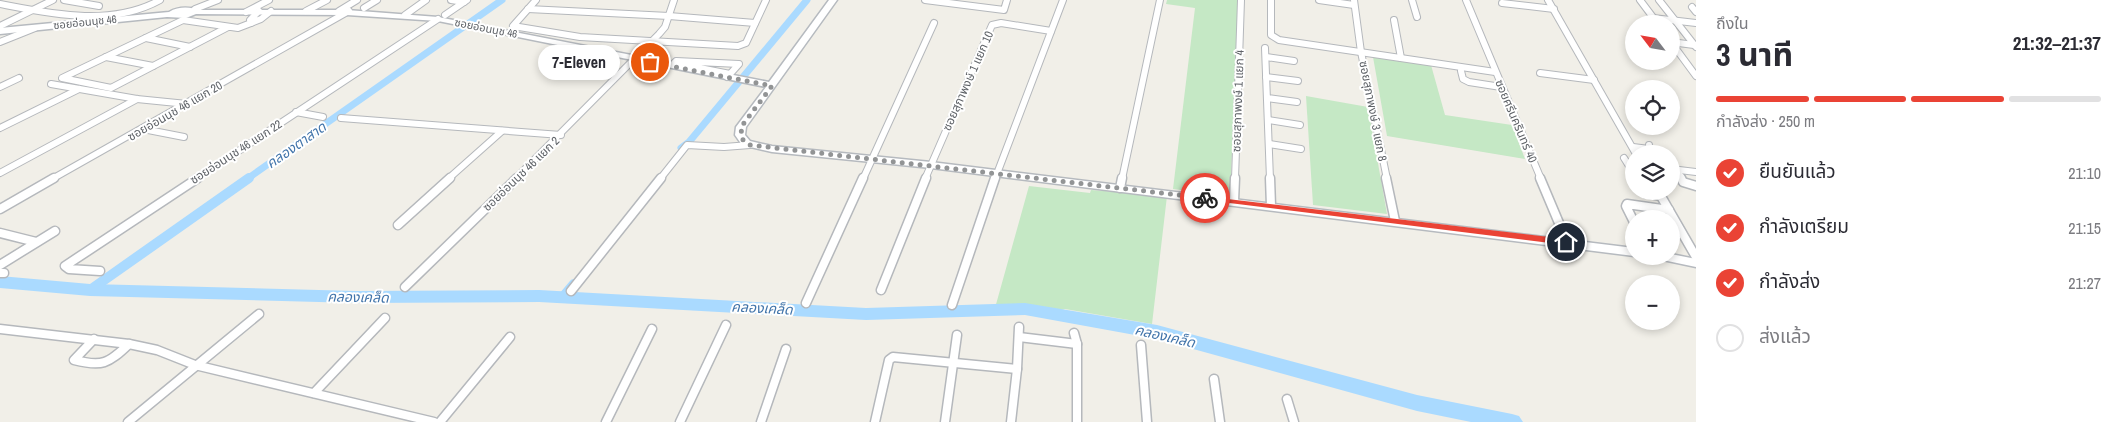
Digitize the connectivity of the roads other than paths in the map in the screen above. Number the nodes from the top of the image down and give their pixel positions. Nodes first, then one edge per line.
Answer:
1 (53, 0) edge
2 (64, 0) edge
3 (160, 0) edge
4 (218, 0) edge
5 (269, 0) edge
6 (327, 0) edge
7 (357, 0) edge
8 (377, 0) edge
9 (421, 0) edge
10 (451, 0) edge
11 (536, 0) edge
12 (674, 0) edge
13 (766, 0) edge
14 (833, 0) edge
15 (925, 0) edge
16 (1008, 0) edge
17 (1064, 0) edge
18 (1160, 0) edge
19 (1241, 0) edge
20 (1271, 0) edge
21 (1319, 0) edge
22 (1412, 0) edge
23 (1466, 0) edge
24 (1548, 0) edge
25 (1640, 0) edge
26 (1659, 0) edge
27 (466, 1) edge
28 (1354, 2) edge
29 (1502, 3) dead end
30 (0, 4) edge
31 (99, 6) dead end
32 (364, 8) dead end
33 (528, 9) junction
34 (1554, 9) junction
35 (32, 10) junction
36 (196, 11) junction
37 (271, 11) junction
38 (306, 11) junction
39 (344, 11) junction
40 (246, 12) junction
41 (259, 12) junction
42 (402, 14) junction
43 (1652, 15) edge
44 (1672, 15) edge
45 (669, 16) junction
46 (441, 17) junction
47 (1417, 17) dead end
48 (1394, 20) dead end
49 (1680, 21) edge
50 (251, 23) junction
51 (755, 23) junction
52 (934, 23) dead end
53 (1696, 23) edge
54 (1680, 25) edge
55 (1, 27) edge
56 (228, 27) junction
57 (35, 28) junction
58 (1050, 31) junction
59 (146, 38) junction
60 (0, 42) edge
61 (651, 42) junction
62 (1680, 44) edge
63 (1695, 46) edge
64 (190, 47) junction
65 (1265, 48) dead end
66 (1361, 52) junction
67 (1680, 54) edge
68 (106, 57) junction
69 (1266, 57) junction
70 (1401, 58) junction
71 (636, 59) junction
72 (1294, 61) dead end
73 (153, 66) junction
74 (1461, 71) dead end
75 (1495, 72) junction
76 (1540, 73) dead end
77 (1696, 75) edge
78 (730, 76) junction
79 (1266, 77) junction
80 (19, 78) dead end
81 (1594, 80) junction
82 (1298, 81) dead end
83 (51, 84) dead end
84 (772, 86) junction
85 (0, 87) edge
86 (1501, 87) junction
87 (79, 89) junction
88 (1267, 98) junction
89 (137, 99) junction
90 (1296, 102) dead end
91 (187, 104) junction
92 (296, 112) junction
93 (324, 117) dead end
94 (341, 118) dead end
95 (1268, 120) junction
96 (1300, 125) dead end
97 (0, 128) edge
98 (143, 129) junction
99 (502, 131) junction
100 (561, 135) junction
101 (184, 138) dead end
102 (1269, 144) junction
103 (750, 145) junction
104 (1632, 145) edge
105 (1301, 149) dead end
106 (872, 158) junction
107 (932, 165) junction
108 (1680, 170) edge
109 (1696, 172) edge
110 (0, 173) edge
111 (997, 173) junction
112 (1680, 178) edge
113 (1696, 186) edge
114 (1120, 188) junction
115 (1664, 200) edge
116 (1234, 201) junction
117 (1271, 206) junction
118 (0, 209) edge
119 (1628, 210) edge
120 (1670, 210) joint
121 (1395, 221) junction
122 (398, 226) dead end
123 (1680, 228) edge
124 (55, 230) dead end
125 (0, 233) edge
126 (36, 242) junction
127 (1566, 242) junction
128 (1625, 251) edge
129 (1696, 257) edge
130 (1680, 260) edge
131 (1696, 263) edge
132 (0, 265) edge
133 (100, 271) dead end
134 (405, 287) dead end
135 (881, 290) dead end
136 (571, 292) dead end
137 (806, 303) dead end
138 (952, 304) dead end
139 (259, 314) dead end
140 (384, 318) dead end
141 (726, 325) dead end
142 (1019, 327) dead end
143 (652, 329) dead end
144 (0, 330) edge
145 (1074, 333) dead end
146 (957, 335) dead end
147 (510, 337) dead end
148 (1020, 337) junction
149 (94, 339) junction
150 (129, 344) junction
151 (1077, 344) junction
152 (1141, 345) dead end
153 (786, 349) dead end
154 (953, 362) junction
155 (195, 365) junction
156 (1017, 369) junction
157 (1214, 379) dead end
158 (314, 393) junction
159 (1287, 399) dead end
160 (128, 422) edge
161 (434, 422) edge
162 (440, 422) edge
163 (606, 422) edge
164 (680, 422) edge
165 (761, 422) edge
166 (875, 422) edge
167 (945, 422) edge
168 (1011, 422) edge
169 (1077, 422) edge
170 (1146, 422) edge
171 (1220, 422) edge
172 (1294, 422) edge

1 - 35 street
2 - 31 street
3 - 35 street
4 - 36 street
5 - 40 street
6 - 38 street
7 - 39 street, ซอยอ่อนนุช 46 แยก 20
8 - 32 street
9 - 42 street
10 - 27 street
11 - 33 street
12 - 45 street, ซอยอ่อนนุช 46 แยก 2
13 - 51 street
14 - 84 street
15 - 16 street
17 - 58 street
18 - 114 street
19 - 116 street, ซอยสุภาพงษ์ 1 แยก 4
20 - 66 street
21 - 28 street
22 - 47 street
23 - 75 street, ซอยศรีนครินทร์ 40
24 - 34 street
25 - 43 street
26 - 44 street
27 - 46 street, ซอยอ่อนนุช 46 แยก 22
28 - 66 street, ซอยสุภาพงษ์ 3 แยก 8
29 - 34 street
30 - 35 street
33 - 45 street
33 - 61 street
34 - 81 street
35 - 55 street
36 - 40 street, ซอยอ่อนนุช 46
36 - 57 street, ซอยอ่อนนุช 46
37 - 38 street, ซอยอ่อนนุช 46
37 - 41 street, ซอยอ่อนนุช 46
37 - 50 street
38 - 39 street, ซอยอ่อนนุช 46
39 - 42 street, ซอยอ่อนนุช 46
39 - 91 street, ซอยอ่อนนุช 46 แยก 20
40 - 41 street, ซอยอ่อนนุช 46
41 - 50 street
42 - 46 street, ซอยอ่อนนุช 46
45 - 51 street
45 - 61 street, ซอยอ่อนนุช 46 แยก 2
46 - 71 street, ซอยอ่อนนุช 46
46 - 92 street, ซอยอ่อนนุช 46 แยก 22
48 - 70 street
49 - 53 street
50 - 56 street
51 - 61 street
52 - 106 street
54 - 63 street
55 - 57 street, ซอยอ่อนนุช 46
56 - 59 street
56 - 64 street
57 - 60 street
58 - 107 street, ซอยสุภาพงษ์ 1 แยก 10
58 - 111 street
59 - 64 street
59 - 68 street
61 - 71 street, ซอยอ่อนนุช 46 แยก 2
62 - 63 street
64 - 73 street
65 - 69 street
66 - 70 street
66 - 121 street, ซอยสุภาพงษ์ 3 แยก 8
67 - 77 street
68 - 73 street
68 - 73 street
69 - 72 street
69 - 79 street
70 - 75 street
71 - 78 street, ซอยอ่อนนุช 46
71 - 100 street, ซอยอ่อนนุช 46 แยก 2
74 - 86 street
75 - 86 street, ซอยศรีนครินทร์ 40
76 - 81 street
78 - 78 street
78 - 84 street, ซอยอ่อนนุช 46
79 - 82 street
79 - 88 street
80 - 85 street
81 - 104 street
83 - 87 street
84 - 103 street
86 - 127 street, ซอยศรีนครินทร์ 40
87 - 89 street
87 - 97 street
88 - 90 street
88 - 95 street
89 - 91 street
89 - 110 street
91 - 98 street, ซอยอ่อนนุช 46 แยก 20
92 - 93 street
92 - 133 street, ซอยอ่อนนุช 46 แยก 22
94 - 99 street
95 - 96 street
95 - 102 street
98 - 101 street
98 - 118 street, ซอยอ่อนนุช 46 แยก 20
99 - 100 street
99 - 122 street
100 - 134 street, ซอยอ่อนนุช 46 แยก 2
102 - 105 street
102 - 117 street
103 - 106 street
103 - 136 street
106 - 107 street
106 - 137 street
107 - 111 street
107 - 135 street
108 - 109 street
111 - 114 street
111 - 138 street
112 - 113 street
114 - 116 street
115 - 120 street
116 - 117 street
117 - 121 street
119 - 120 street
121 - 127 street
123 - 129 street
124 - 126 street
125 - 126 street
126 - 132 street
127 - 128 street
130 - 131 street
139 - 155 street
140 - 158 street
141 - 164 street
142 - 148 street
143 - 163 street
144 - 149 street
145 - 151 street
146 - 154 street
147 - 162 street
148 - 151 street
148 - 156 street
149 - 150 street
149 - 150 street
150 - 155 street
151 - 169 street
152 - 170 street
153 - 165 street
154 - 156 street
154 - 166 street
154 - 167 street
155 - 158 street
155 - 160 street
156 - 168 street
157 - 171 street
158 - 161 street
159 - 172 street

